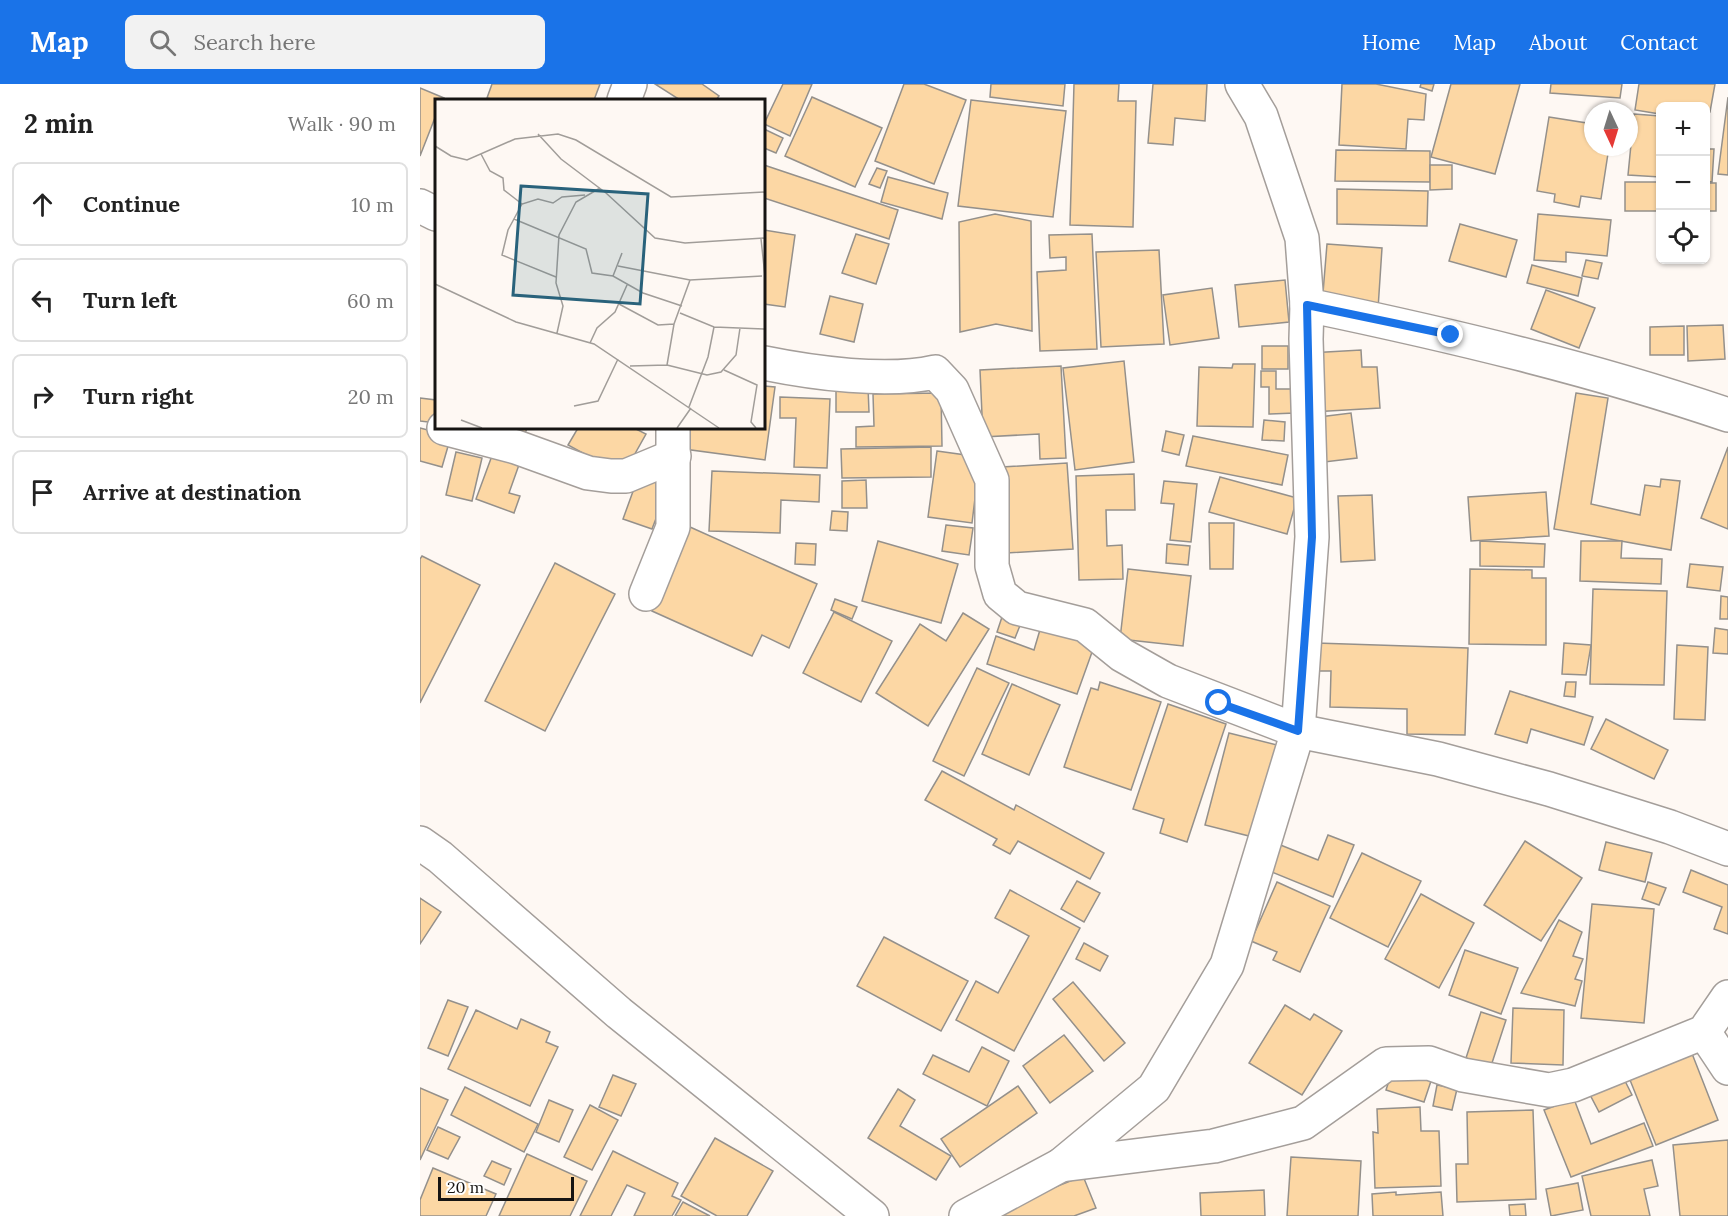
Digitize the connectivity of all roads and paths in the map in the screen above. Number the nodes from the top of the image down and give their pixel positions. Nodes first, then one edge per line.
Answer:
1 (630, 84) edge
2 (1242, 84) edge
3 (624, 99) edge
4 (420, 206) edge
5 (435, 214) edge
6 (1307, 305) junction
7 (765, 363) edge
8 (1728, 415) edge
9 (420, 422) edge
10 (435, 426) edge
11 (448, 429) edge
12 (674, 442) edge
13 (646, 594) dead end
14 (1298, 731) junction
15 (420, 843) edge
16 (1728, 849) edge
17 (1728, 997) edge
18 (1704, 1032) junction
19 (1728, 1068) edge
20 (1062, 1165) junction
21 (872, 1216) edge
22 (966, 1216) edge

1 - 3 street
2 - 6 street
4 - 5 street
6 - 8 street
6 - 14 street
7 - 14 street
9 - 10 street
11 - 12 street
12 - 13 street
14 - 16 street
14 - 20 street
15 - 21 street
17 - 18 street
18 - 19 street
18 - 20 street
20 - 22 street

